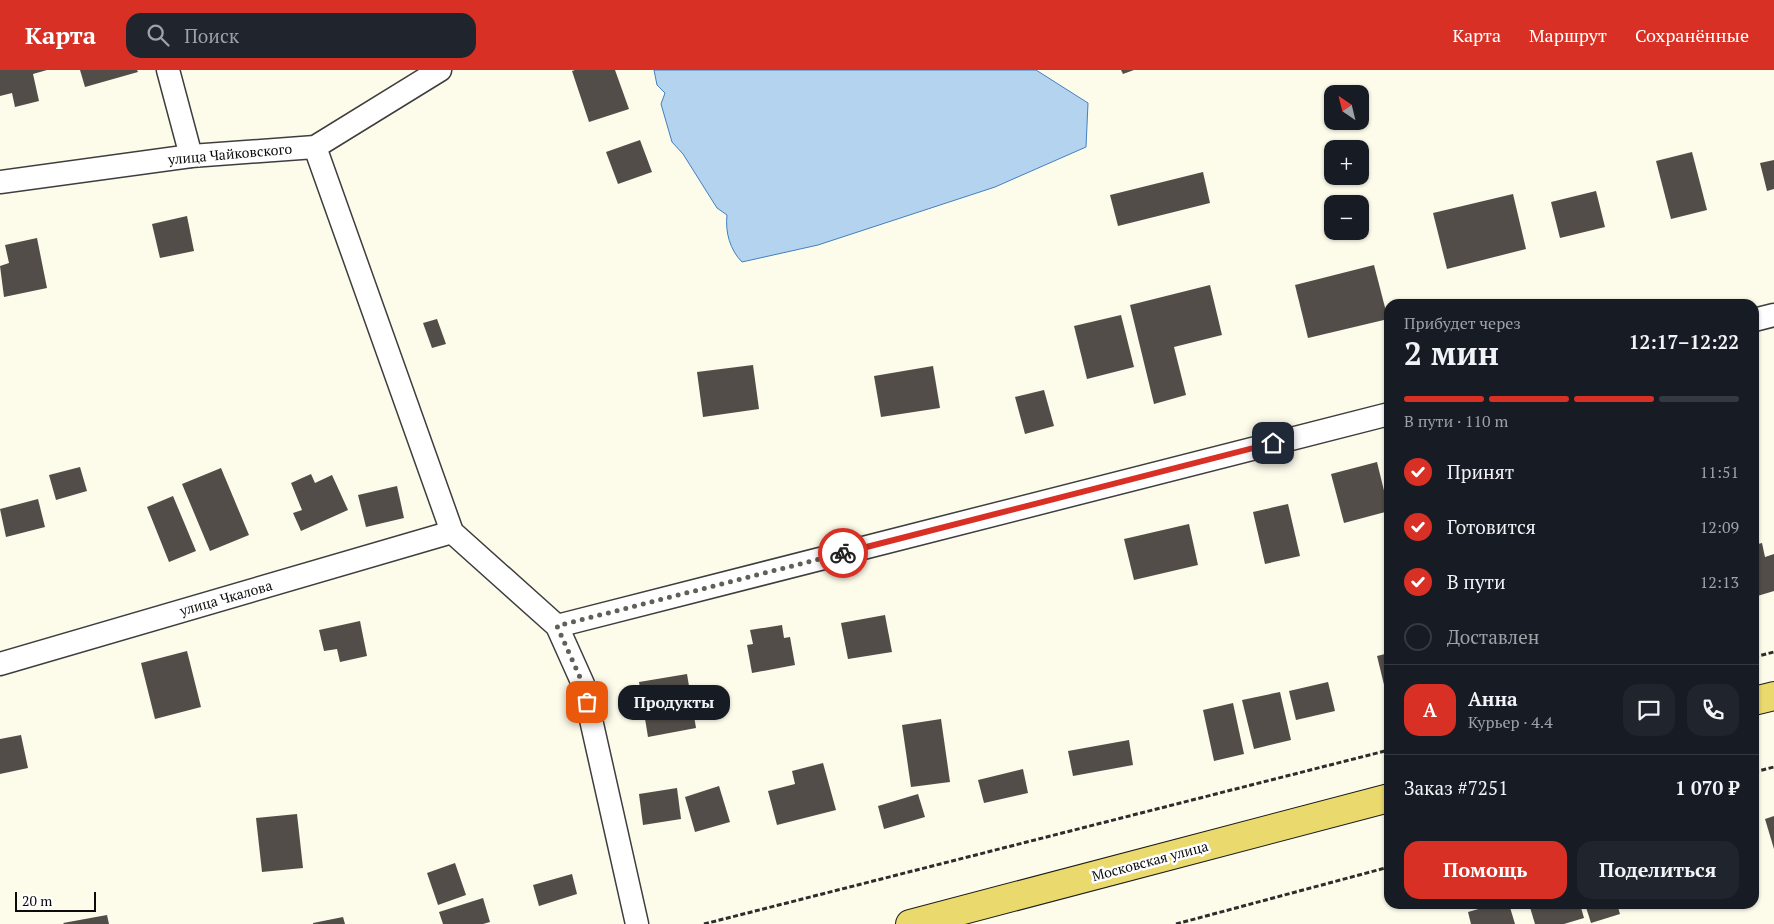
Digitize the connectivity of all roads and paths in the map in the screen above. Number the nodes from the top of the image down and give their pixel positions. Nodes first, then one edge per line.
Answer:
1 (168, 70) edge
2 (440, 70) edge
3 (315, 147) junction
4 (191, 156) junction
5 (0, 182) edge
6 (1774, 315) edge
7 (1759, 319) edge
8 (1384, 415) edge
9 (452, 532) junction
10 (557, 626) junction
11 (1774, 652) edge
12 (1759, 656) edge
13 (0, 664) edge
14 (1774, 696) edge
15 (1759, 700) edge
16 (1384, 751) edge
17 (1774, 766) edge
18 (1759, 770) edge
19 (1384, 799) edge
20 (1384, 869) edge
21 (638, 924) edge
22 (704, 924) edge
23 (910, 924) edge
24 (1176, 924) edge

1 - 4 street
2 - 3 street, улица Чайковского
3 - 4 street, улица Чайковского
3 - 9 street
4 - 5 street, улица Чайковского
6 - 7 street
8 - 10 street
9 - 10 street
9 - 13 street, улица Чкалова
10 - 21 street
11 - 12 path
14 - 15 main road
16 - 22 path
17 - 18 path
19 - 23 main road, Московская улица
20 - 24 path

